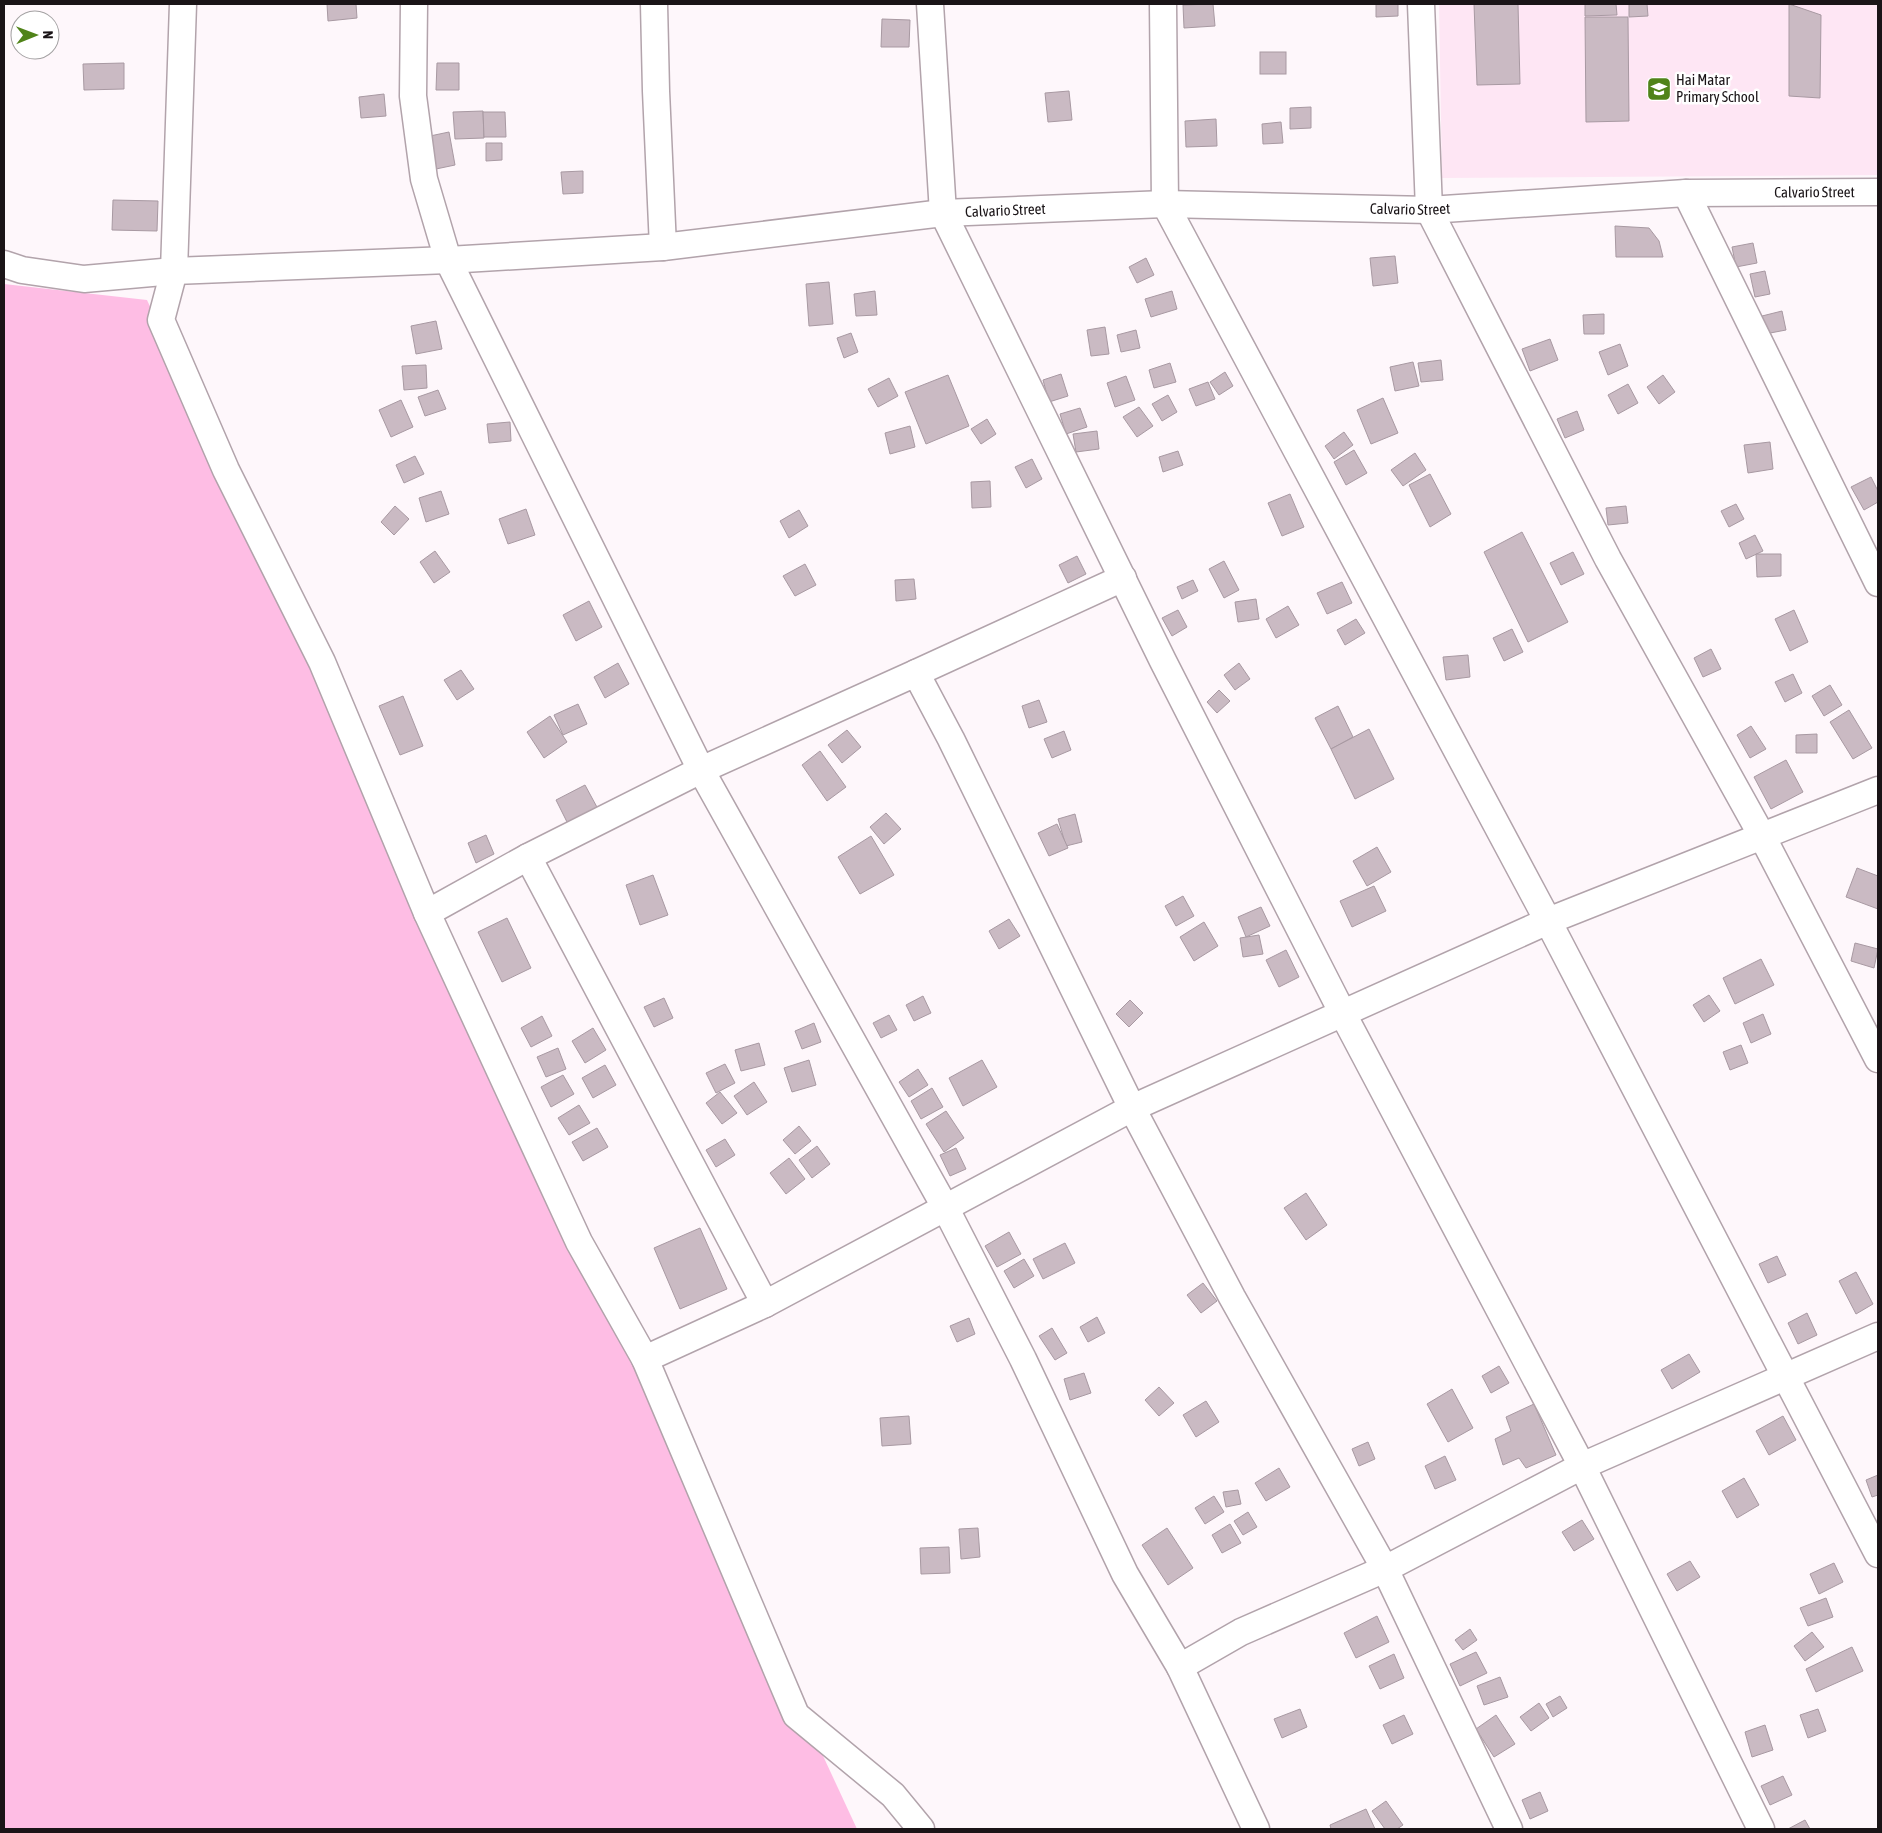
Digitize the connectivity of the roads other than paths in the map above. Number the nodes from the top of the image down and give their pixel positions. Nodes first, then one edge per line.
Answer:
1 (183, 4) edge
2 (414, 4) edge
3 (654, 4) edge
4 (930, 4) edge
5 (1163, 4) edge
6 (1421, 4) edge
7 (1878, 192) edge
8 (1686, 194) junction
9 (1165, 204) junction
10 (1429, 210) junction
11 (943, 213) junction
12 (663, 246) junction
13 (448, 260) junction
14 (4, 264) edge
15 (174, 271) junction
16 (1122, 578) junction
17 (1878, 583) edge
18 (916, 673) junction
19 (701, 770) junction
20 (1878, 790) edge
21 (1762, 836) junction
22 (528, 857) junction
23 (427, 914) junction
24 (1548, 921) junction
25 (1343, 1014) junction
26 (1878, 1059) edge
27 (1132, 1108) junction
28 (945, 1207) junction
29 (765, 1304) junction
30 (1878, 1336) edge
31 (645, 1359) junction
32 (1787, 1378) junction
33 (1582, 1466) junction
34 (1878, 1554) edge
35 (1385, 1569) junction
36 (1180, 1667) junction
37 (922, 1829) edge
38 (1256, 1829) edge
39 (1509, 1829) edge
40 (1761, 1829) edge

1 - 15 street
2 - 13 street
3 - 12 street
4 - 11 street
5 - 9 street
6 - 10 street
7 - 8 street, Calvario Street
8 - 10 street, Calvario Street
8 - 17 street
9 - 10 street, Calvario Street
9 - 11 street, Calvario Street
9 - 24 street
10 - 21 street
11 - 12 street, Calvario Street
11 - 16 street
12 - 13 street, Calvario Street
13 - 15 street, Calvario Street
13 - 19 street
14 - 15 street, Calvario Street
15 - 23 street
16 - 18 street
16 - 25 street
18 - 19 street
18 - 27 street
19 - 22 street
19 - 28 street
20 - 21 street
21 - 24 street
21 - 26 street
22 - 23 street
22 - 29 street
23 - 31 street
24 - 25 street
24 - 32 street
25 - 27 street
25 - 33 street
27 - 28 street
27 - 35 street
28 - 29 street
28 - 36 street
29 - 31 street
30 - 32 street
31 - 37 street
32 - 33 street
32 - 34 street
33 - 35 street
33 - 40 street
35 - 36 street
35 - 39 street
36 - 38 street

